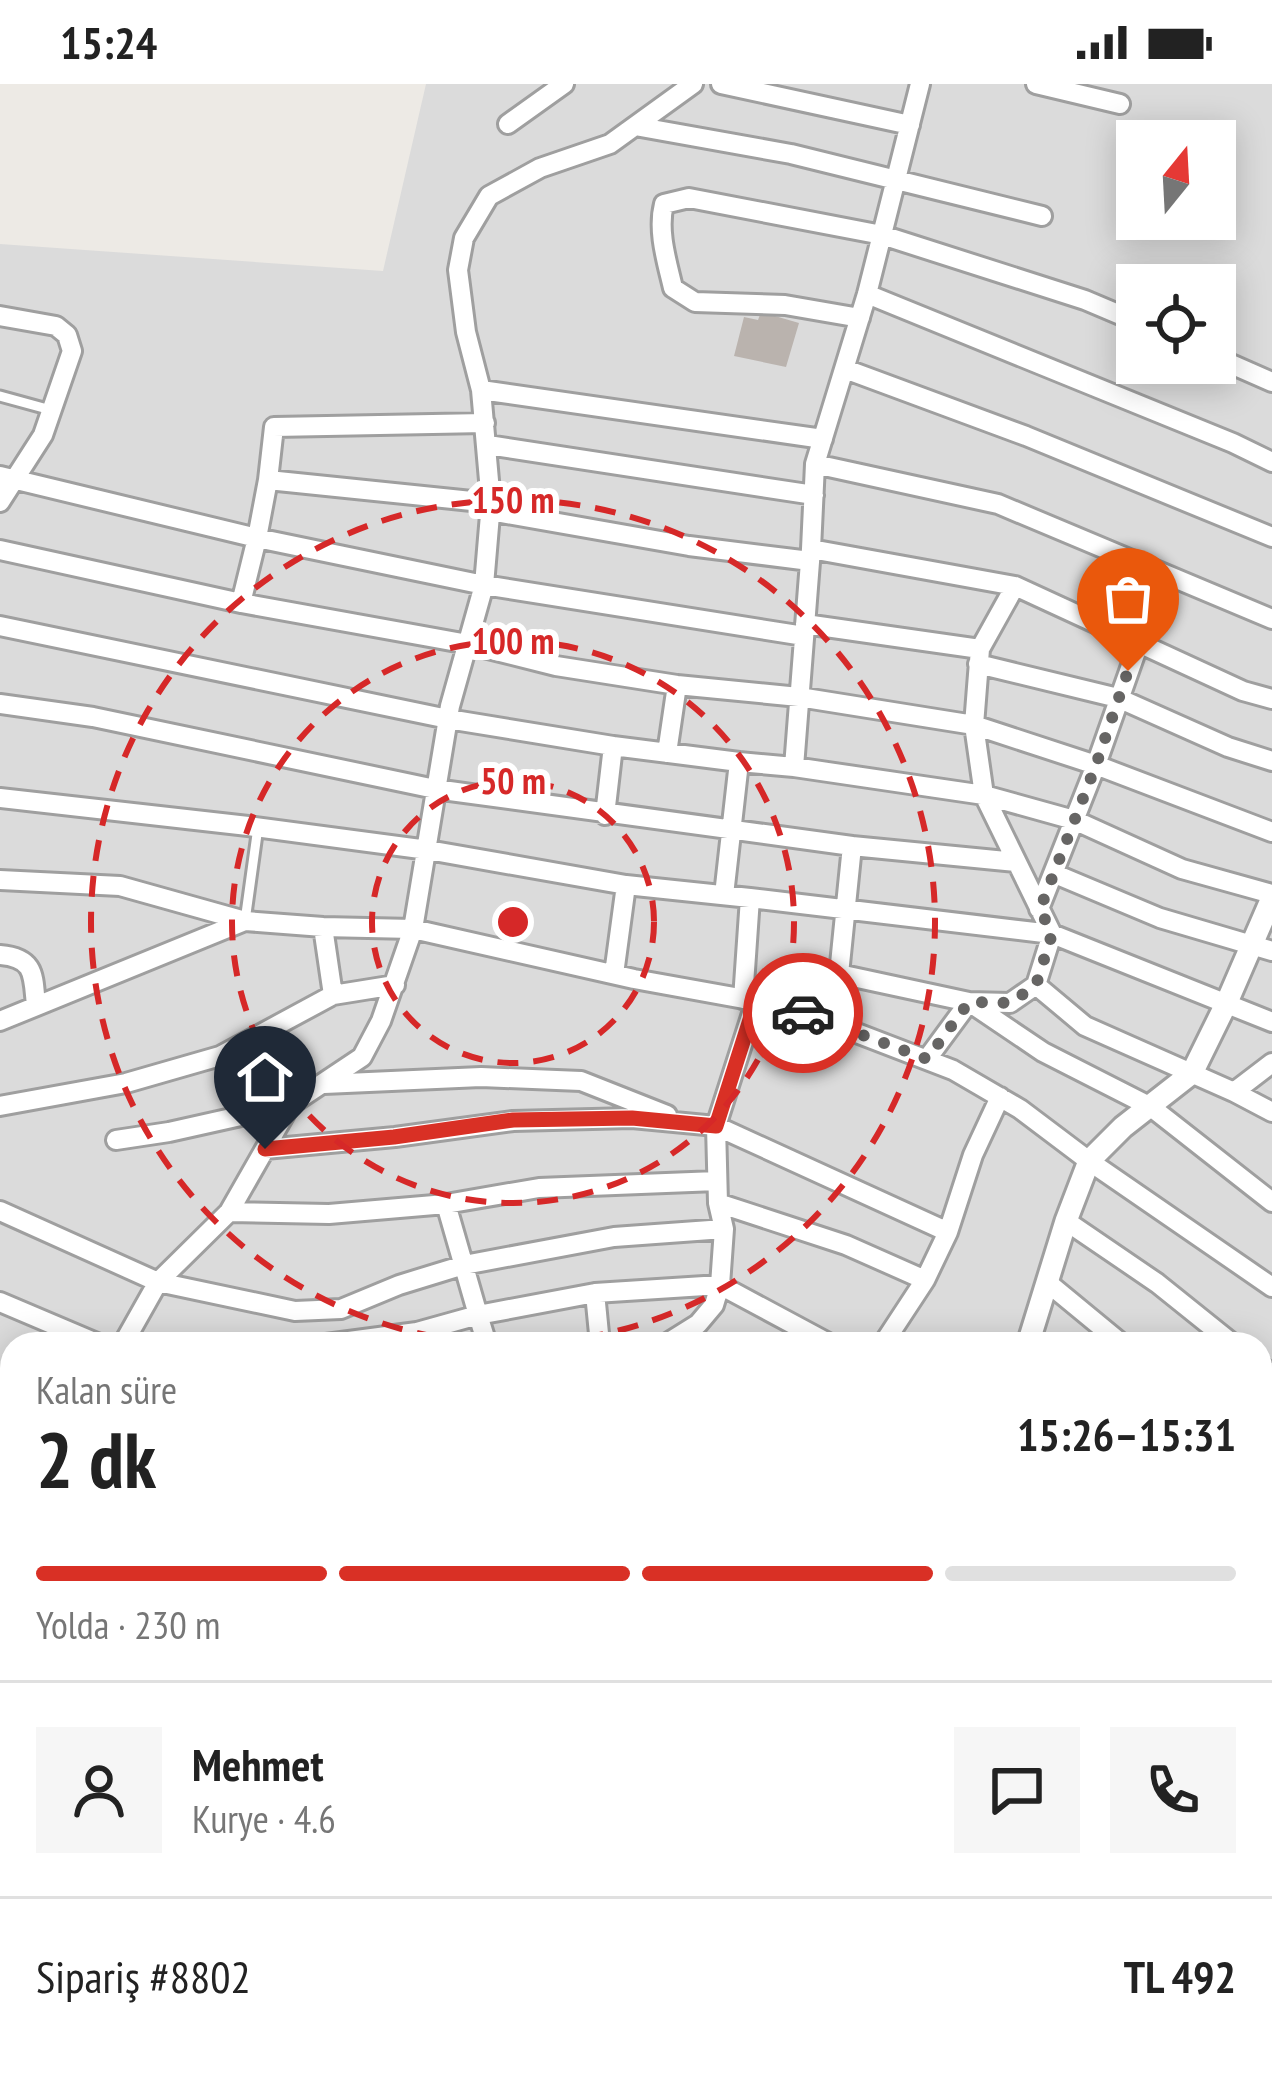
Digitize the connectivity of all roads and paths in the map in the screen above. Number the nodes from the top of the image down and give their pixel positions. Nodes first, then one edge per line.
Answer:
1 (564, 84) edge
2 (693, 84) edge
3 (721, 84) edge
4 (920, 84) edge
5 (1036, 84) edge
6 (1120, 104) dead end
7 (508, 124) dead end
8 (910, 125) junction
9 (635, 126) junction
10 (896, 181) junction
11 (1042, 216) dead end
12 (882, 235) junction
13 (867, 293) junction
14 (1116, 313) edge
15 (0, 316) edge
16 (860, 318) junction
17 (1236, 366) edge
18 (845, 370) junction
19 (1272, 382) edge
20 (481, 391) junction
21 (0, 396) edge
22 (52, 410) junction
23 (485, 423) junction
24 (823, 439) junction
25 (488, 445) junction
26 (1272, 462) edge
27 (815, 464) junction
28 (7, 479) edge
29 (268, 480) junction
30 (814, 495) junction
31 (0, 502) edge
32 (491, 507) junction
33 (1272, 537) edge
34 (257, 538) junction
35 (0, 550) edge
36 (811, 555) junction
37 (484, 585) junction
38 (1015, 586) junction
39 (241, 603) junction
40 (1272, 619) edge
41 (0, 626) edge
42 (805, 630) junction
43 (1139, 643) junction
44 (468, 644) junction
45 (979, 657) junction
46 (677, 685) junction
47 (799, 697) junction
48 (1118, 698) junction
49 (1272, 699) edge
50 (0, 704) edge
51 (448, 718) junction
52 (974, 725) junction
53 (613, 746) junction
54 (667, 753) junction
55 (739, 761) junction
56 (1272, 761) edge
57 (1096, 765) junction
58 (794, 767) junction
59 (435, 790) junction
60 (984, 794) junction
61 (0, 798) edge
62 (605, 814) junction
63 (1075, 820) junction
64 (258, 827) junction
65 (730, 831) junction
66 (1272, 832) edge
67 (852, 846) junction
68 (428, 850) junction
69 (1016, 862) junction
70 (1055, 874) junction
71 (0, 880) edge
72 (626, 885) junction
73 (724, 895) junction
74 (1272, 896) edge
75 (750, 898) junction
76 (846, 909) junction
77 (1040, 909) junction
78 (245, 921) junction
79 (322, 927) junction
80 (413, 929) junction
81 (1052, 934) junction
82 (1262, 947) edge
83 (0, 955) edge
84 (614, 974) junction
85 (839, 974) junction
86 (1036, 985) junction
87 (395, 986) junction
88 (333, 994) junction
89 (749, 1000) junction
90 (969, 1002) junction
91 (1227, 1002) junction
92 (36, 1006) junction
93 (0, 1021) edge
94 (824, 1021) junction
95 (1272, 1022) edge
96 (927, 1059) junction
97 (1272, 1063) edge
98 (1192, 1073) junction
99 (324, 1084) junction
100 (1234, 1092) junction
101 (1000, 1097) junction
102 (290, 1105) junction
103 (0, 1106) edge
104 (1151, 1107) junction
105 (1272, 1112) edge
106 (688, 1124) junction
107 (716, 1126) junction
108 (116, 1140) dead end
109 (265, 1149) junction
110 (1088, 1161) junction
111 (717, 1181) junction
112 (1272, 1202) edge
113 (718, 1203) junction
114 (446, 1204) junction
115 (0, 1211) edge
116 (229, 1212) junction
117 (1066, 1221) junction
118 (724, 1229) junction
119 (948, 1232) junction
120 (464, 1265) junction
121 (925, 1280) junction
122 (158, 1282) junction
123 (1048, 1283) junction
124 (720, 1285) junction
125 (1272, 1287) edge
126 (595, 1293) junction
127 (0, 1303) edge
128 (478, 1315) junction
129 (54, 1332) edge
130 (130, 1332) edge
131 (417, 1332) edge
132 (483, 1332) edge
133 (599, 1332) edge
134 (687, 1332) edge
135 (808, 1332) edge
136 (891, 1332) edge
137 (1032, 1332) edge
138 (1107, 1332) edge
139 (1219, 1332) edge

1 - 7 street
2 - 9 street
3 - 8 street
4 - 8 street
5 - 6 street
8 - 10 street
9 - 10 street
9 - 20 street
10 - 11 street
10 - 12 street
12 - 13 street
12 - 14 street
12 - 16 street
13 - 16 street
13 - 26 street
15 - 22 street
16 - 18 street
17 - 19 street
18 - 24 street
18 - 33 street
20 - 23 street
20 - 24 street
21 - 22 lane
22 - 28 street
23 - 25 street
23 - 29 street
24 - 27 street
25 - 30 street
25 - 32 street
27 - 30 street
27 - 40 street
28 - 31 street
28 - 34 street
29 - 32 street
29 - 34 street
30 - 36 street
32 - 36 street
32 - 37 street
34 - 37 street
34 - 39 street
35 - 39 street
36 - 38 street
36 - 42 street
37 - 42 street
37 - 44 street
38 - 43 street
38 - 45 street
39 - 44 street
41 - 51 street
42 - 45 street
42 - 47 street
43 - 48 street
43 - 49 street
44 - 46 street
44 - 51 street
45 - 48 street
45 - 52 street
46 - 47 street
46 - 54 street
47 - 52 street
47 - 58 street
48 - 56 street
48 - 57 street
50 - 59 street
51 - 53 street
51 - 59 street
52 - 57 street
52 - 60 street
53 - 54 street
53 - 62 street
54 - 55 street
55 - 58 street
55 - 65 street
57 - 63 street
57 - 66 street
58 - 60 street
59 - 62 street
59 - 68 street
60 - 63 street
60 - 69 street
61 - 64 street
62 - 65 street
63 - 70 street
63 - 74 street
64 - 68 street
64 - 78 lane
65 - 67 street
65 - 73 street
67 - 69 street
67 - 76 street
68 - 72 street
68 - 80 street
69 - 77 street
70 - 77 street
70 - 82 street
71 - 78 street
72 - 73 street
72 - 84 street
73 - 75 street
74 - 82 street
75 - 76 street
75 - 89 street
76 - 81 street
76 - 85 street
77 - 81 street
78 - 79 street
78 - 92 street
79 - 80 street
79 - 88 street
80 - 84 street
80 - 87 street
81 - 86 street
81 - 91 street
82 - 91 street
83 - 92 street
84 - 89 street
85 - 90 street
85 - 94 street
86 - 90 street
86 - 98 street
87 - 88 street
87 - 99 street
88 - 103 street
89 - 94 street
89 - 107 street
90 - 96 street
90 - 104 street
91 - 95 street
91 - 98 street
92 - 93 street
94 - 96 street
96 - 101 street
97 - 100 street
98 - 100 street
98 - 104 street
99 - 102 street
99 - 106 street
100 - 105 street
101 - 110 street
101 - 119 street
102 - 108 street
102 - 109 street
104 - 110 street
104 - 112 street
106 - 107 street
106 - 109 street
107 - 111 street
107 - 119 street
109 - 116 street
110 - 117 street
110 - 125 street
111 - 113 street
111 - 114 street
113 - 118 street
113 - 121 street
114 - 116 street
114 - 120 street
115 - 122 street
116 - 122 street
117 - 123 street
117 - 139 street
118 - 120 street
118 - 124 street
119 - 121 street
120 - 122 street
120 - 128 street
121 - 136 street
122 - 130 street
123 - 137 street
123 - 138 street
124 - 126 street
124 - 134 street
124 - 135 street
126 - 128 street
126 - 133 street
127 - 129 street
128 - 131 street
128 - 132 street

